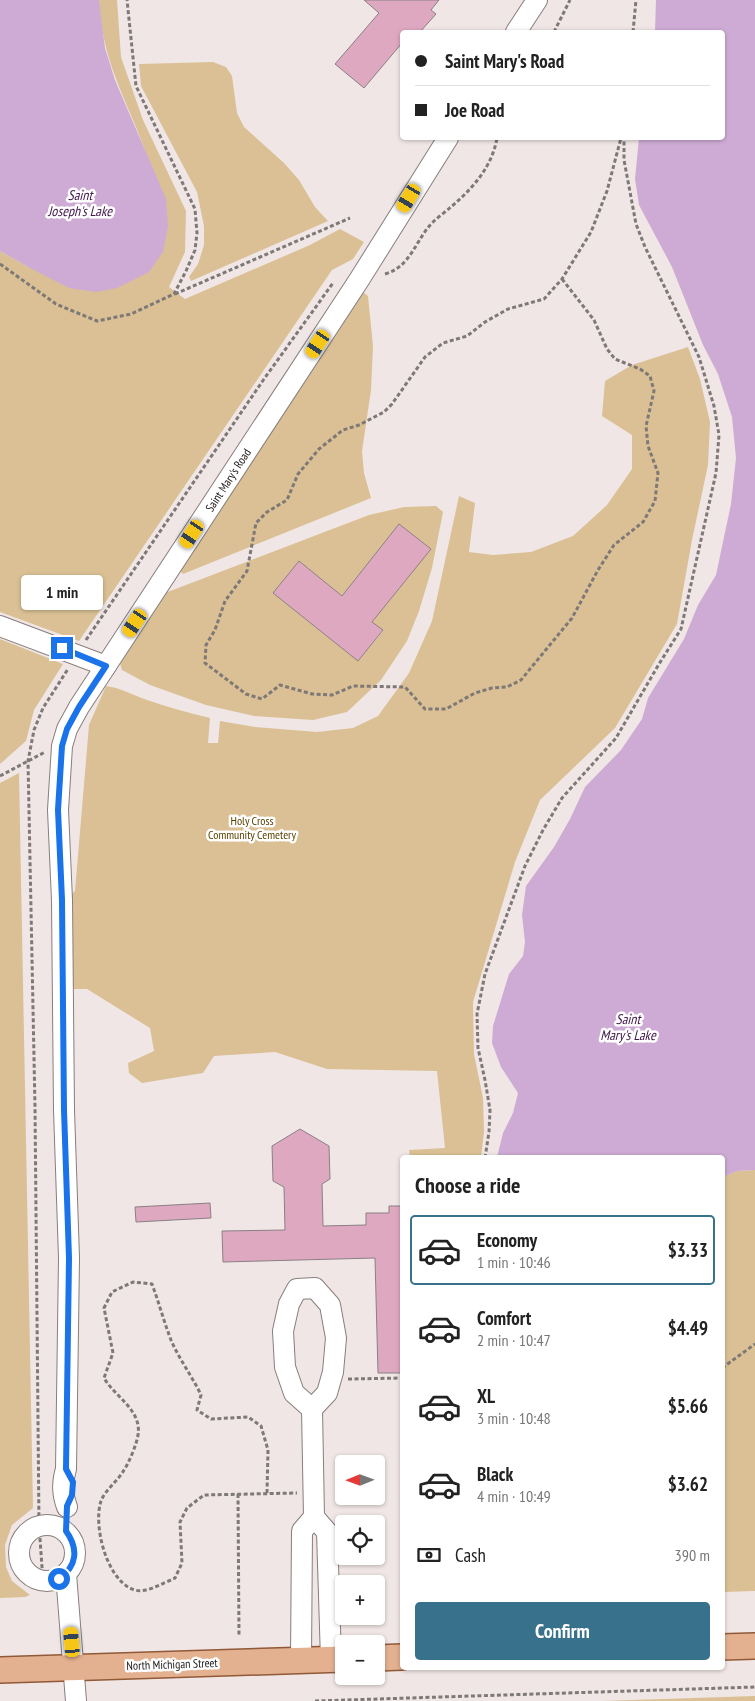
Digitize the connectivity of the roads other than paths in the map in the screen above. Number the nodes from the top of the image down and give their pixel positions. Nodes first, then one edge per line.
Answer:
1 (537, 0) edge
2 (517, 30) edge
3 (447, 140) edge
4 (0, 626) edge
5 (106, 666) junction
6 (312, 1409) junction
7 (314, 1517) junction
8 (66, 1531) junction
9 (66, 1574) junction
10 (335, 1635) edge
11 (755, 1646) edge
12 (725, 1647) edge
13 (400, 1657) edge
14 (385, 1658) edge
15 (335, 1659) edge
16 (301, 1660) junction
17 (73, 1668) junction
18 (0, 1670) edge
19 (76, 1701) edge

1 - 2 street
3 - 5 street, Saint Mary's Road
4 - 5 street
5 - 8 street, Saint Mary's Road
6 - 6 street
6 - 7 street
7 - 10 street
7 - 16 street
8 - 9 street, Saint Mary's Road
8 - 9 street
9 - 17 street, Saint Mary's Road
11 - 12 main road
13 - 14 main road
15 - 16 main road, North Michigan Street
16 - 17 main road, North Michigan Street
17 - 18 main road, North Michigan Street
17 - 19 street, Saint Mary's Road

